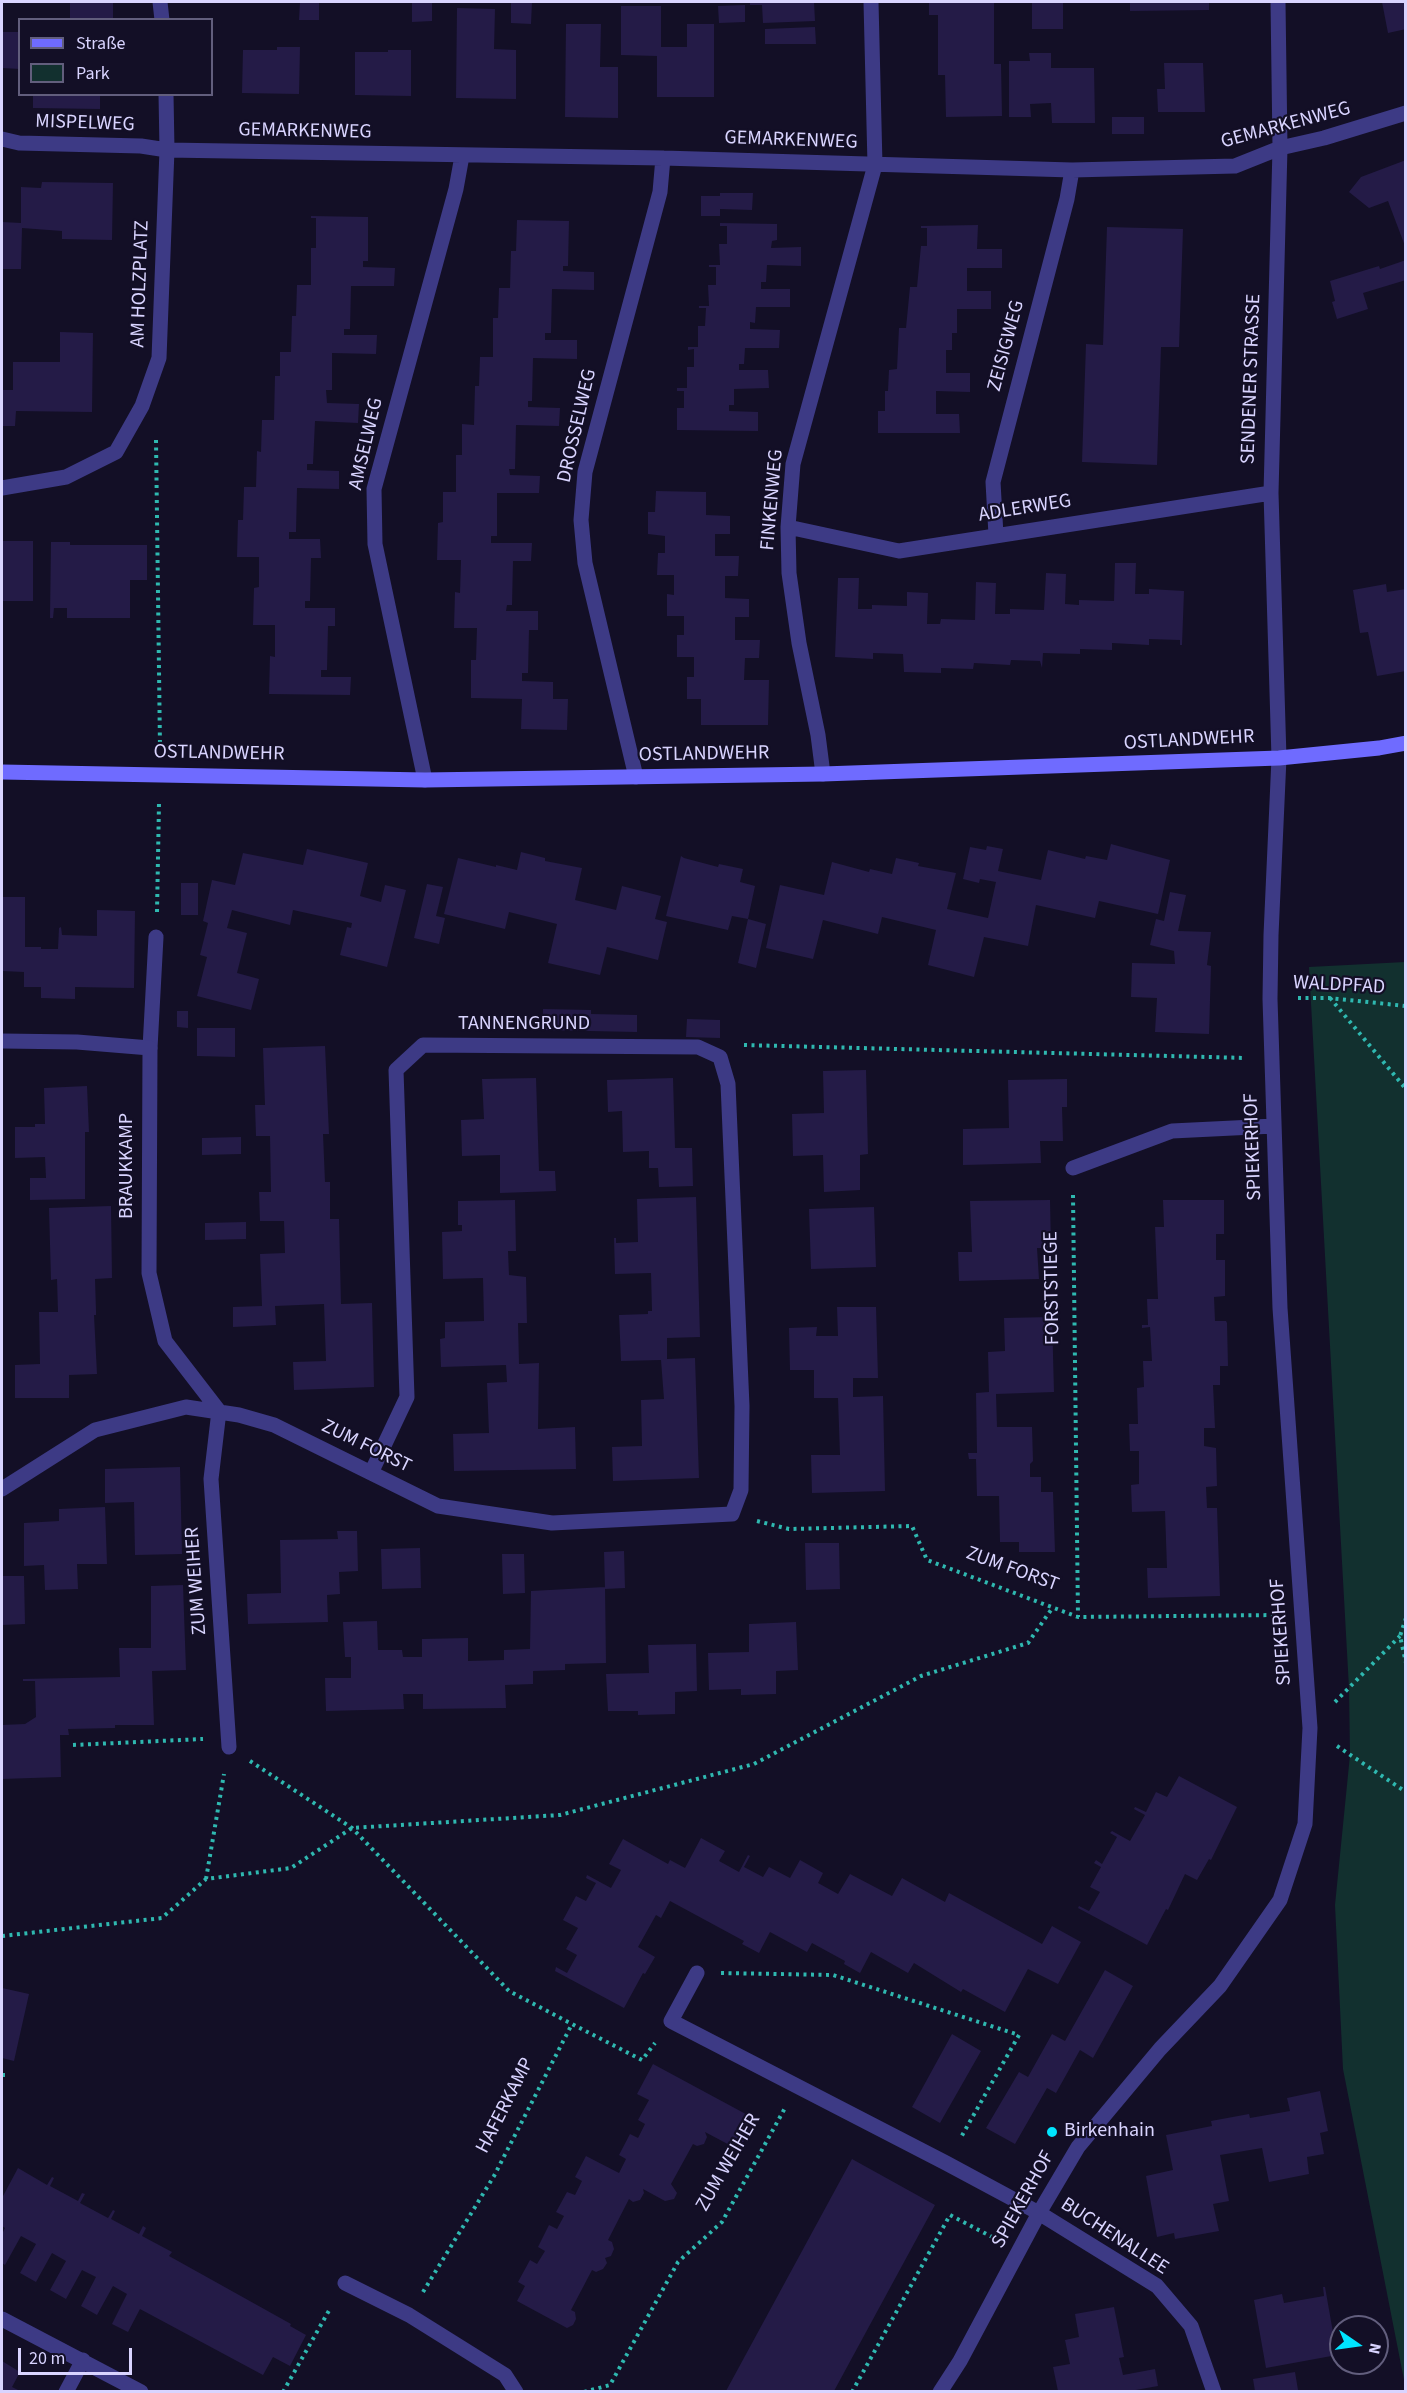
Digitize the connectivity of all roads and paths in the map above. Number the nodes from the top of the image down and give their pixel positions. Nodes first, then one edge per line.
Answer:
1 (160, 2) edge
2 (871, 2) edge
3 (1278, 2) edge
4 (162, 18) edge
5 (166, 96) edge
6 (1406, 113) edge
7 (2, 139) edge
8 (1280, 148) junction
9 (167, 150) junction
10 (462, 156) junction
11 (663, 158) junction
12 (875, 165) junction
13 (1072, 170) junction
14 (156, 429) dead end
15 (2, 488) edge
16 (1270, 493) junction
17 (788, 527) junction
18 (996, 535) junction
19 (1406, 743) edge
20 (1279, 758) junction
21 (2, 772) edge
22 (160, 774) junction
23 (823, 774) junction
24 (636, 777) junction
25 (425, 780) junction
26 (156, 937) joint
27 (1329, 998) junction
28 (1270, 999) junction
29 (1406, 1006) edge
30 (2, 1041) edge
31 (150, 1048) junction
32 (720, 1056) junction
33 (1271, 1059) junction
34 (1406, 1089) edge
35 (1274, 1126) junction
36 (1073, 1168) joint
37 (219, 1412) junction
38 (371, 1473) junction
39 (2, 1489) edge
40 (732, 1514) junction
41 (1053, 1607) junction
42 (1301, 1615) junction
43 (1078, 1617) junction
44 (1406, 1618) edge
45 (1400, 1636) junction
46 (1406, 1663) edge
47 (1310, 1728) junction
48 (228, 1743) junction
49 (73, 1745) dead end
50 (1406, 1792) edge
51 (352, 1828) junction
52 (207, 1879) junction
53 (2, 1936) edge
54 (697, 1973) joint
55 (671, 2021) junction
56 (572, 2024) junction
57 (796, 2087) junction
58 (946, 2163) junction
59 (1039, 2213) junction
60 (1018, 2251) junction
61 (345, 2283) joint
62 (409, 2315) junction
63 (2, 2319) edge
64 (82, 2360) junction
65 (66, 2391) edge
66 (141, 2391) edge
67 (283, 2391) edge
68 (516, 2391) edge
69 (584, 2391) edge
70 (852, 2391) edge
71 (940, 2391) edge
72 (1214, 2391) edge

1 - 4 street
2 - 12 street, FINKENWEG
3 - 8 street, SENDENER STRASSE
5 - 9 street, AM HOLZPLATZ
6 - 8 street, GEMARKENWEG
7 - 9 street, MISPELWEG
8 - 13 street, GEMARKENWEG
8 - 16 street, SENDENER STRASSE
9 - 10 street, GEMARKENWEG
9 - 15 street, AM HOLZPLATZ
10 - 11 street, GEMARKENWEG
10 - 25 street, AMSELWEG
11 - 12 street, GEMARKENWEG
11 - 24 street, DROSSELWEG
12 - 13 street, GEMARKENWEG
12 - 17 street, FINKENWEG
13 - 18 street, ZEISIGWEG
14 - 22 path
16 - 18 street, ADLERWEG
16 - 20 street, SENDENER STRASSE
17 - 18 street, ADLERWEG
17 - 23 street, FINKENWEG
19 - 20 street, OSTLANDWEHR
20 - 23 street, OSTLANDWEHR
20 - 28 street, SPIEKERHOF
21 - 22 street, OSTLANDWEHR
22 - 25 street, OSTLANDWEHR
22 - 26 path
23 - 24 street, OSTLANDWEHR
24 - 25 street, OSTLANDWEHR
26 - 31 street, BRAUKKAMP
27 - 28 path, WALDPFAD
27 - 29 path, WALDPFAD
27 - 34 path
28 - 33 street, SPIEKERHOF
30 - 31 street
31 - 37 street, BRAUKKAMP
32 - 33 path
32 - 38 street, TANNENGRUND
32 - 40 street
33 - 35 street, SPIEKERHOF
35 - 36 street
35 - 42 street, SPIEKERHOF
36 - 43 path, FORSTSTIEGE
37 - 38 street, ZUM FORST
37 - 39 street, ZUM FORST
37 - 48 street, ZUM WEIHER
38 - 40 street, ZUM FORST
40 - 41 path, ZUM FORST
41 - 43 path, ZUM FORST
41 - 51 path
42 - 43 path, ZUM FORST
42 - 47 street, SPIEKERHOF
44 - 45 path
45 - 46 path
45 - 47 path
47 - 50 path
47 - 59 street, SPIEKERHOF
48 - 49 path
48 - 51 path
48 - 52 path
51 - 52 path
51 - 56 path
52 - 53 path
54 - 55 street
54 - 58 path
55 - 56 path
55 - 57 street
56 - 62 path, HAFERKAMP
57 - 58 street
57 - 69 path, ZUM WEIHER
58 - 59 street
59 - 60 street, SPIEKERHOF
59 - 72 street, BUCHENALLEE
60 - 70 path
60 - 71 street, SPIEKERHOF
61 - 62 street
61 - 67 path
62 - 68 street
63 - 64 street
64 - 65 street
64 - 66 street

